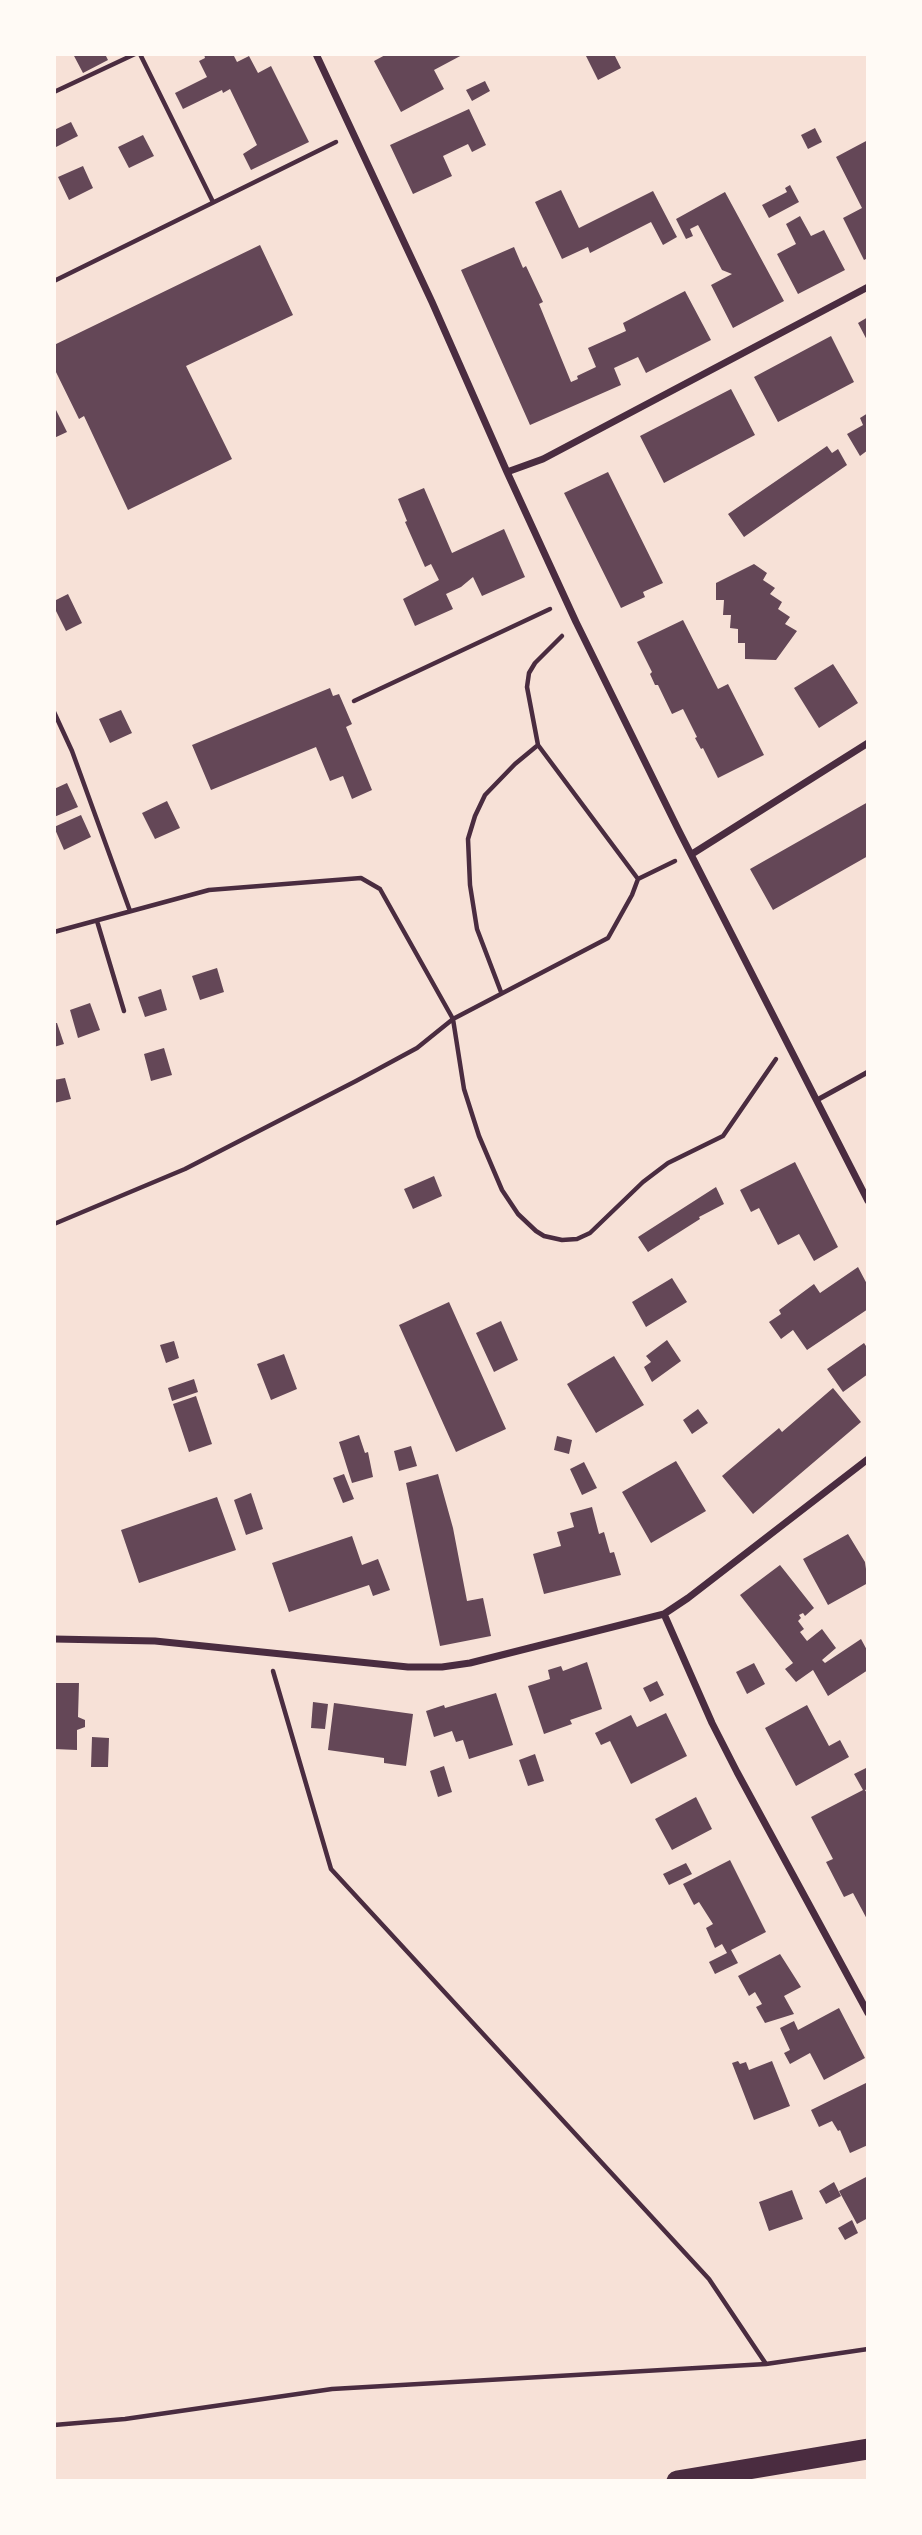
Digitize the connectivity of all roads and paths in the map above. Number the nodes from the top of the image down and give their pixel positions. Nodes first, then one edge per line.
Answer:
1 (137, 54) edge
2 (316, 54) edge
3 (54, 92) edge
4 (354, 132) junction
5 (213, 202) junction
6 (54, 281) edge
7 (868, 287) edge
8 (507, 472) junction
9 (567, 601) junction
10 (576, 622) junction
11 (354, 701) dead end
12 (54, 712) edge
13 (868, 743) edge
14 (538, 745) junction
15 (692, 854) junction
16 (638, 878) junction
17 (130, 911) junction
18 (97, 921) junction
19 (54, 932) edge
20 (501, 992) junction
21 (124, 1011) dead end
22 (453, 1019) junction
23 (787, 1044) junction
24 (868, 1072) edge
25 (817, 1100) junction
26 (868, 1201) edge
27 (54, 1224) edge
28 (868, 1459) edge
29 (664, 1614) junction
30 (54, 1639) edge
31 (267, 1652) junction
32 (868, 2013) edge
33 (868, 2349) edge
34 (766, 2364) junction
35 (54, 2426) edge
36 (868, 2449) edge
37 (677, 2481) edge

1 - 3 path
1 - 5 path
2 - 4 street
4 - 5 path
4 - 8 street
5 - 6 path
7 - 8 street
8 - 9 street
9 - 10 street
9 - 11 path
10 - 14 path
10 - 15 street
12 - 17 path
13 - 15 street
14 - 16 path
14 - 20 path
15 - 16 path
15 - 23 street
16 - 20 path
17 - 18 path
17 - 22 path
18 - 19 path
18 - 21 path
20 - 22 path
22 - 23 path
22 - 27 path
23 - 25 street
24 - 25 lane
25 - 26 street
28 - 29 street
29 - 31 street
29 - 32 street
30 - 31 street
31 - 34 path
33 - 34 path
34 - 35 path
36 - 37 highway

